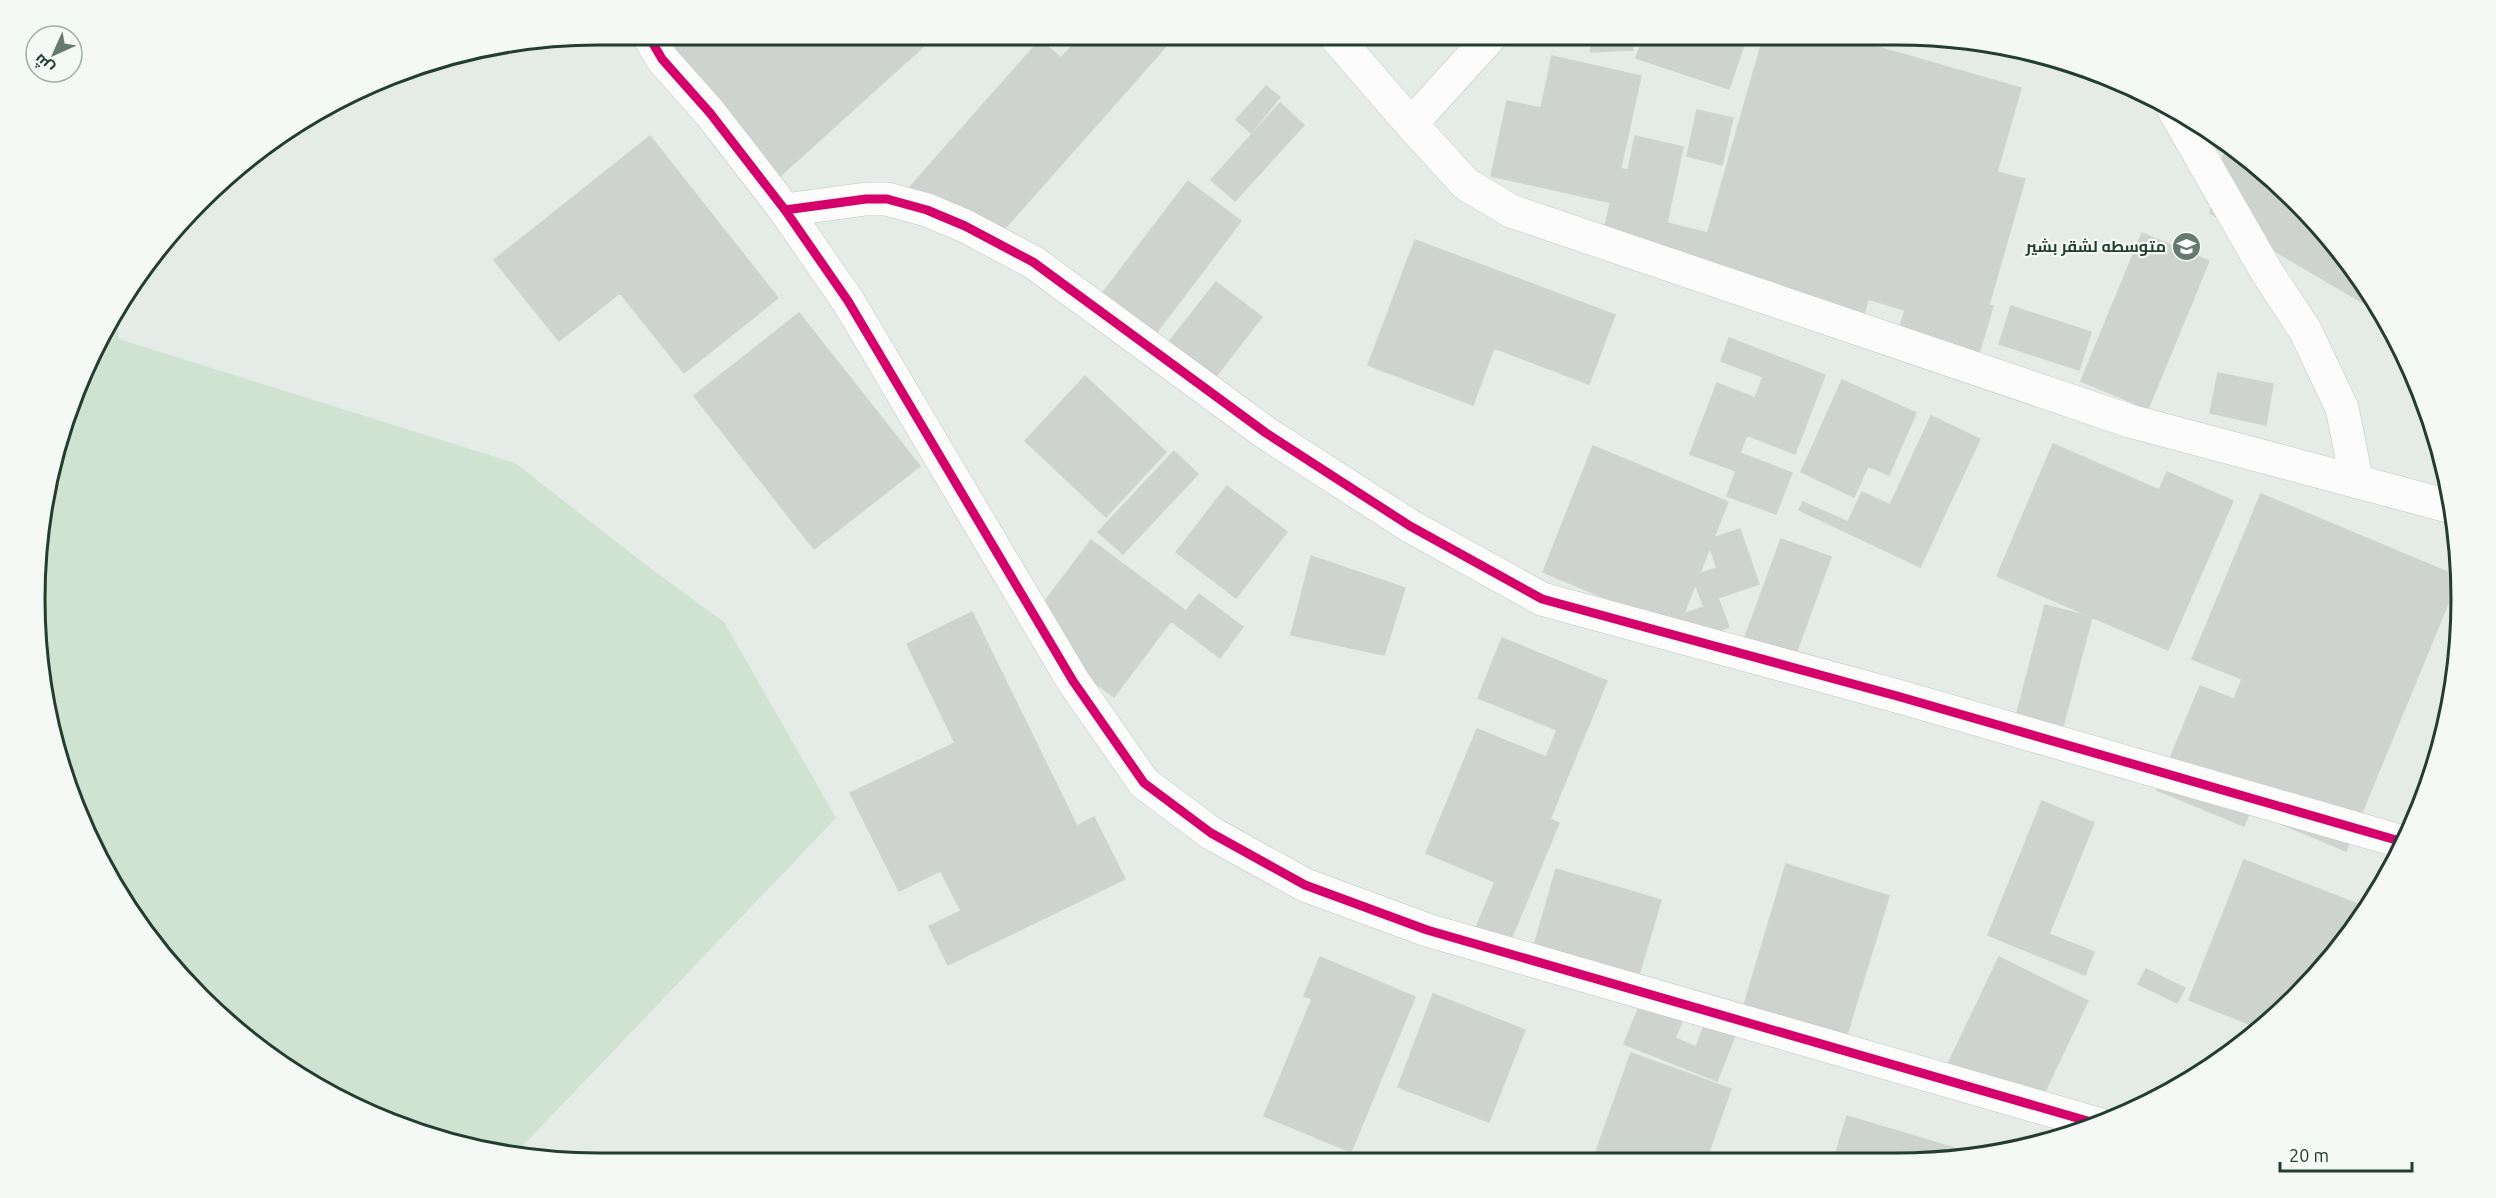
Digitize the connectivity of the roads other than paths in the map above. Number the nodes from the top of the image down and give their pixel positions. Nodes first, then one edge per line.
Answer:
1 (654, 45) edge
2 (1343, 45) edge
3 (1482, 45) edge
4 (1411, 124) junction
5 (2182, 124) edge
6 (785, 210) junction
7 (2357, 482) junction
8 (2442, 504) edge
9 (2396, 840) edge
10 (2085, 1120) edge

1 - 6 street
2 - 4 street
3 - 4 street
4 - 7 street
5 - 7 street
6 - 9 street
6 - 10 street
7 - 8 street

